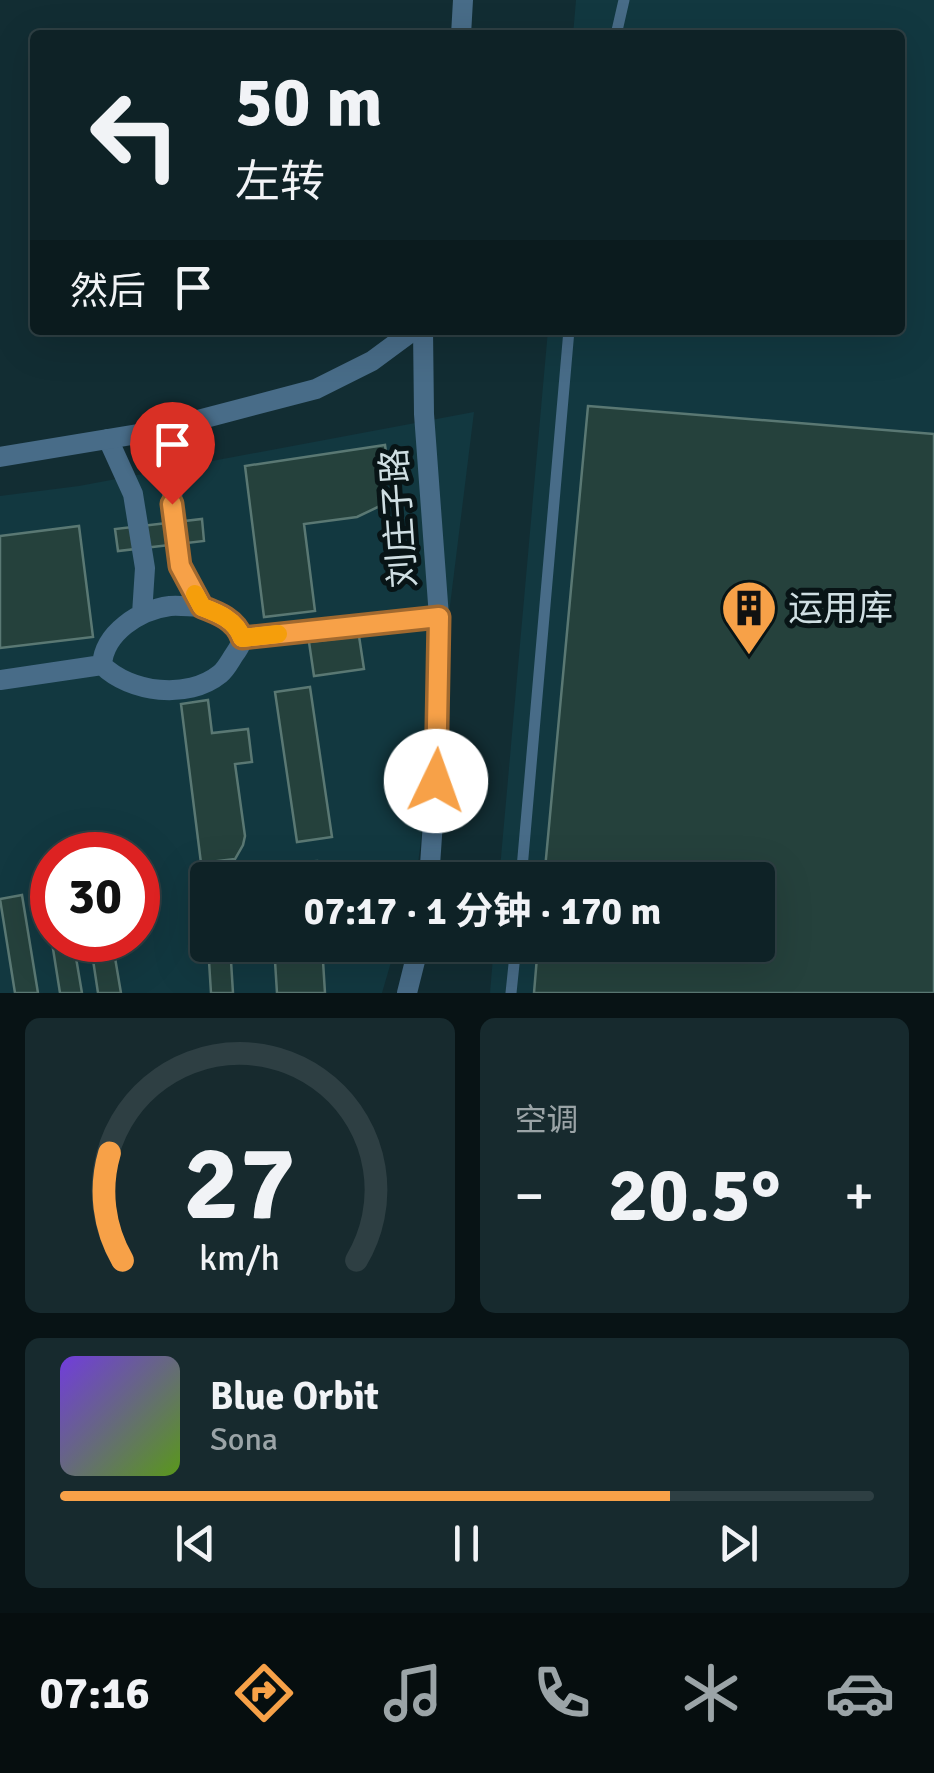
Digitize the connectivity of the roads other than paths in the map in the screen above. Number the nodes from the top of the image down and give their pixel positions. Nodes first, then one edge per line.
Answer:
1 (463, 0) edge
2 (624, 0) edge
3 (461, 30) edge
4 (617, 30) edge
5 (407, 335) edge
6 (423, 335) edge
7 (569, 335) edge
8 (179, 425) junction
9 (108, 439) junction
10 (0, 457) edge
11 (202, 607) junction
12 (142, 614) junction
13 (439, 617) junction
14 (242, 638) junction
15 (102, 665) junction
16 (0, 680) edge
17 (430, 862) edge
18 (524, 862) edge
19 (415, 962) edge
20 (514, 962) edge
21 (407, 993) edge
22 (511, 993) edge

1 - 3 street
2 - 4 lane
5 - 8 street
6 - 13 street, 刘庄子路
7 - 18 lane
8 - 9 street
8 - 11 street
9 - 10 street
9 - 12 street
11 - 12 street
11 - 14 street
12 - 15 street
13 - 14 street
13 - 17 street, 刘庄子路
14 - 15 street
15 - 16 street
19 - 21 street
20 - 22 lane

